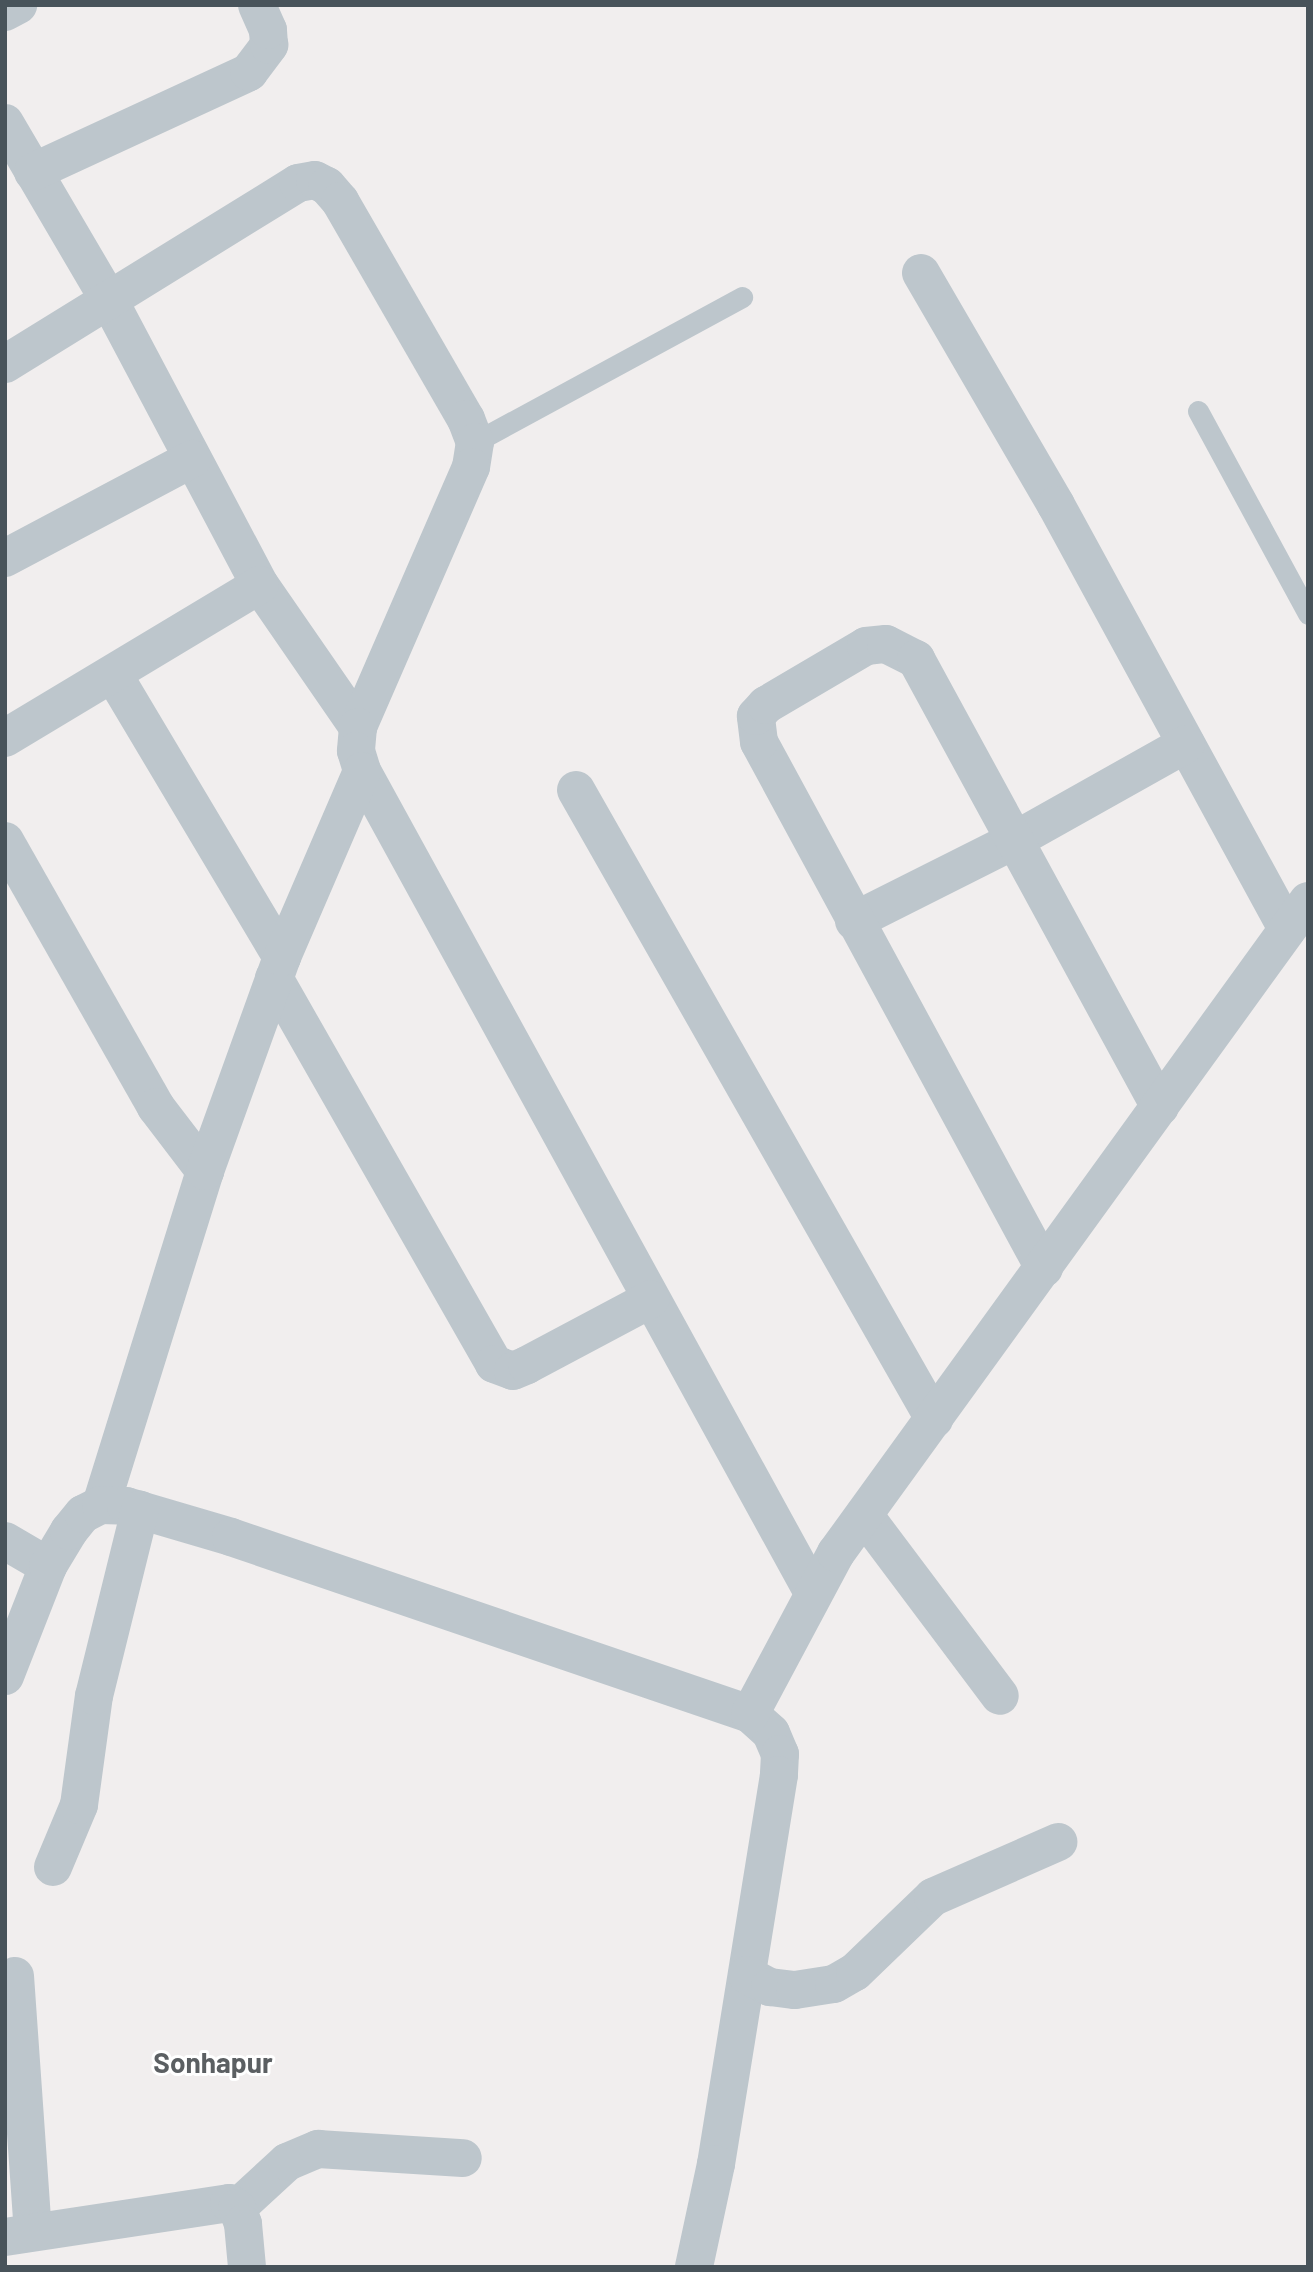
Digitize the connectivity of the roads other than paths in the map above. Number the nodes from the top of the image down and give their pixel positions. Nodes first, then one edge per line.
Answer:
1 (18, 5) edge
2 (257, 5) edge
3 (5, 12) edge
4 (5, 123) edge
5 (33, 172) junction
6 (921, 273) dead end
7 (742, 297) dead end
8 (110, 302) junction
9 (5, 364) edge
10 (1198, 411) dead end
11 (475, 442) junction
12 (192, 459) junction
13 (5, 558) edge
14 (260, 585) junction
15 (1308, 614) edge
16 (113, 674) junction
17 (358, 727) junction
18 (5, 738) edge
19 (1186, 744) junction
20 (362, 771) junction
21 (576, 790) dead end
22 (1015, 840) junction
23 (5, 841) edge
24 (1298, 915) edge
25 (854, 921) junction
26 (278, 967) junction
27 (1160, 1107) junction
28 (205, 1171) junction
29 (1044, 1268) junction
30 (651, 1299) junction
31 (934, 1419) junction
32 (101, 1505) junction
33 (140, 1510) junction
34 (864, 1515) junction
35 (5, 1541) edge
36 (48, 1566) junction
37 (812, 1591) junction
38 (5, 1676) edge
39 (1000, 1696) dead end
40 (750, 1714) junction
41 (1058, 1842) dead end
42 (53, 1867) dead end
43 (747, 1975) junction
44 (15, 1976) dead end
45 (463, 2158) dead end
46 (237, 2208) junction
47 (19, 2234) edge
48 (247, 2267) edge
49 (694, 2267) edge

1 - 3 street
2 - 5 street
4 - 5 street
5 - 8 street
6 - 19 street
7 - 11 lane
8 - 9 street
8 - 11 street
8 - 12 street
10 - 15 lane
11 - 17 street
12 - 13 street
12 - 14 street
14 - 16 street
14 - 17 street
16 - 18 street
16 - 26 street
17 - 20 street
19 - 22 street
19 - 24 street
20 - 26 street
20 - 30 street
21 - 31 street
22 - 25 street
22 - 25 street
22 - 27 street
23 - 28 street
24 - 27 street
25 - 29 street
26 - 28 street
26 - 30 street
27 - 29 street
28 - 32 street
29 - 31 street
30 - 37 street
31 - 34 street
32 - 33 street
32 - 36 street
33 - 40 street
33 - 42 street
34 - 37 street
34 - 39 street
35 - 36 street
36 - 38 street
37 - 40 street
40 - 43 street
41 - 43 street
43 - 49 street
44 - 47 street
45 - 46 street
46 - 47 street
46 - 48 street

